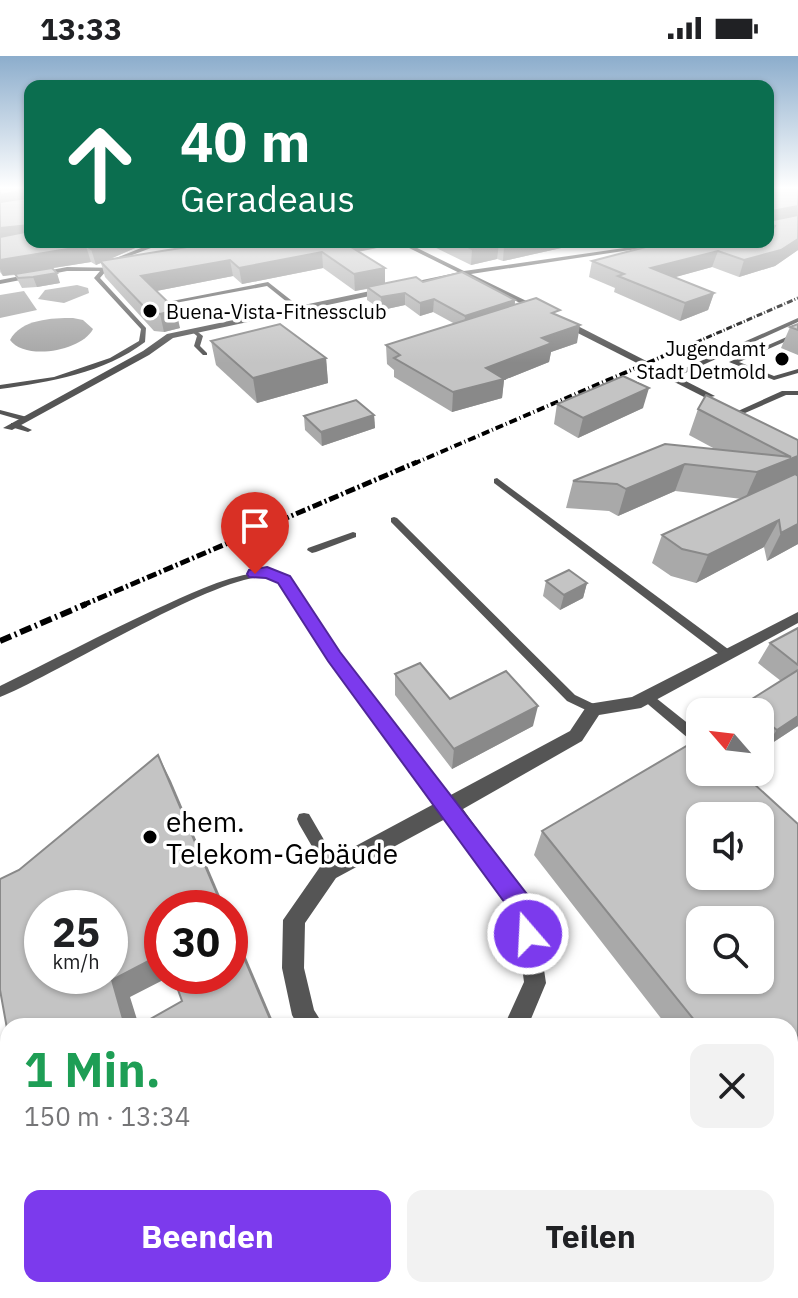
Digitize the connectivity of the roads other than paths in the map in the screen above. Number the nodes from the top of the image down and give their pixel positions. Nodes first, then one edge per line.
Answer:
1 (147, 248) edge
2 (413, 248) edge
3 (638, 248) edge
4 (102, 269) junction
5 (130, 269) edge
6 (465, 273) junction
7 (0, 282) edge
8 (274, 289) junction
9 (299, 309) junction
10 (798, 320) edge
11 (787, 324) junction
12 (194, 331) junction
13 (798, 332) edge
14 (205, 354) dead end
15 (798, 371) edge
16 (671, 376) junction
17 (0, 387) edge
18 (798, 393) edge
19 (710, 396) edge
20 (742, 411) edge
21 (0, 412) edge
22 (24, 419) junction
23 (11, 427) joint
24 (28, 430) dead end
25 (497, 481) dead end
26 (394, 520) dead end
27 (353, 535) dead end
28 (312, 550) dead end
29 (798, 617) edge
30 (728, 655) junction
31 (0, 692) edge
32 (647, 697) junction
33 (594, 709) junction
34 (686, 729) edge
35 (450, 807) junction
36 (304, 819) dead end
37 (333, 869) junction
38 (306, 1018) edge
39 (520, 1018) edge

1 - 4 lane
2 - 6 street
3 - 6 street
4 - 5 lane
4 - 7 lane
4 - 17 lane
6 - 9 street
6 - 16 street
8 - 8 lane
8 - 9 lane
9 - 12 street
10 - 11 lane
11 - 13 lane
11 - 16 lane
12 - 14 lane
12 - 22 street
13 - 15 lane
16 - 19 street
18 - 20 lane
21 - 22 lane
22 - 23 street
23 - 24 lane
25 - 30 lane
26 - 33 lane
27 - 28 lane
29 - 30 street
30 - 32 street
31 - 35 lane
32 - 33 street
32 - 34 lane
33 - 35 street
35 - 37 street
35 - 39 street
36 - 37 lane
37 - 38 street

